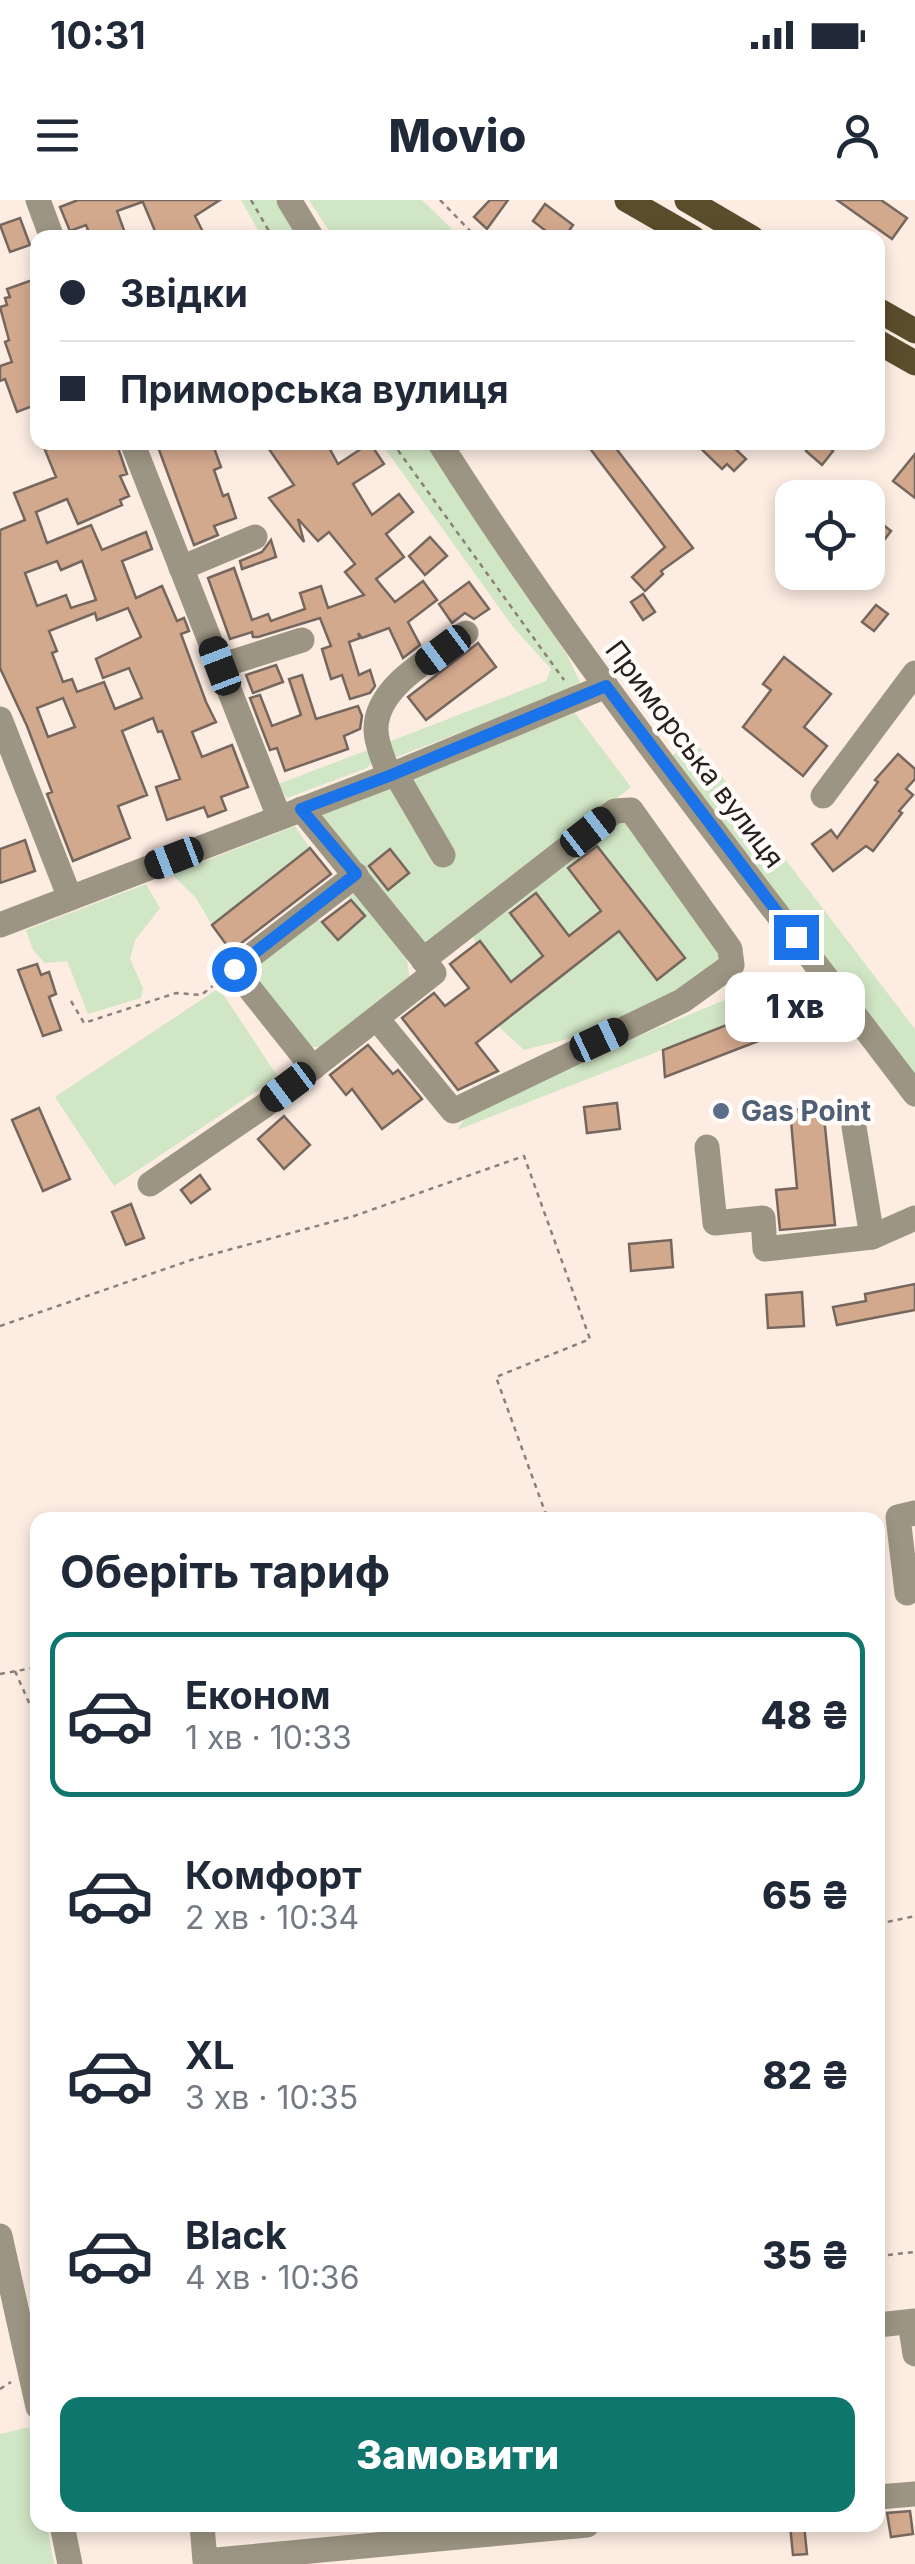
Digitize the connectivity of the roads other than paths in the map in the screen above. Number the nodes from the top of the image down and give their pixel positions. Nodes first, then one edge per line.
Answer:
1 (38, 200) edge
2 (289, 200) edge
3 (627, 200) edge
4 (686, 200) edge
5 (49, 230) edge
6 (307, 230) edge
7 (679, 230) edge
8 (738, 230) edge
9 (885, 314) edge
10 (915, 332) edge
11 (885, 346) edge
12 (915, 363) edge
13 (135, 450) edge
14 (444, 450) edge
15 (255, 537) dead end
16 (181, 568) junction
17 (466, 633) dead end
18 (302, 640) dead end
19 (220, 666) junction
20 (915, 673) edge
21 (606, 686) junction
22 (0, 719) edge
23 (394, 775) junction
24 (823, 796) dead end
25 (290, 813) junction
26 (443, 855) dead end
27 (356, 874) junction
28 (70, 898) junction
29 (0, 925) edge
30 (423, 960) junction
31 (378, 1020) junction
32 (313, 1068) junction
33 (915, 1094) edge
34 (854, 1127) dead end
35 (707, 1148) dead end
36 (150, 1184) dead end
37 (915, 1218) edge
38 (872, 1237) junction
39 (915, 1513) edge
40 (907, 1593) dead end
41 (0, 2236) edge
42 (913, 2322) edge
43 (885, 2324) edge
44 (915, 2354) edge
45 (30, 2371) edge
46 (915, 2494) edge
47 (885, 2496) edge
48 (63, 2532) edge
49 (203, 2532) edge
50 (517, 2532) edge
51 (206, 2563) edge
52 (70, 2564) edge

1 - 5 street
2 - 6 street
3 - 7 main road
4 - 8 main road
9 - 10 main road
11 - 12 main road
13 - 16 street
14 - 21 street, Приморська вулиця
15 - 16 street
16 - 19 street
17 - 23 street
18 - 19 street
19 - 25 street
20 - 24 street
21 - 23 street
21 - 33 street, Приморська вулиця
22 - 28 street
23 - 25 street
23 - 26 street
25 - 27 street
25 - 28 street
27 - 30 street
27 - 32 street
28 - 29 street
30 - 31 street
30 - 31 street
31 - 32 street
32 - 36 street
34 - 38 street
35 - 38 street
37 - 38 street
39 - 40 street
41 - 45 street
42 - 43 street
42 - 44 street
46 - 47 street
48 - 52 street
49 - 51 street
50 - 51 street

